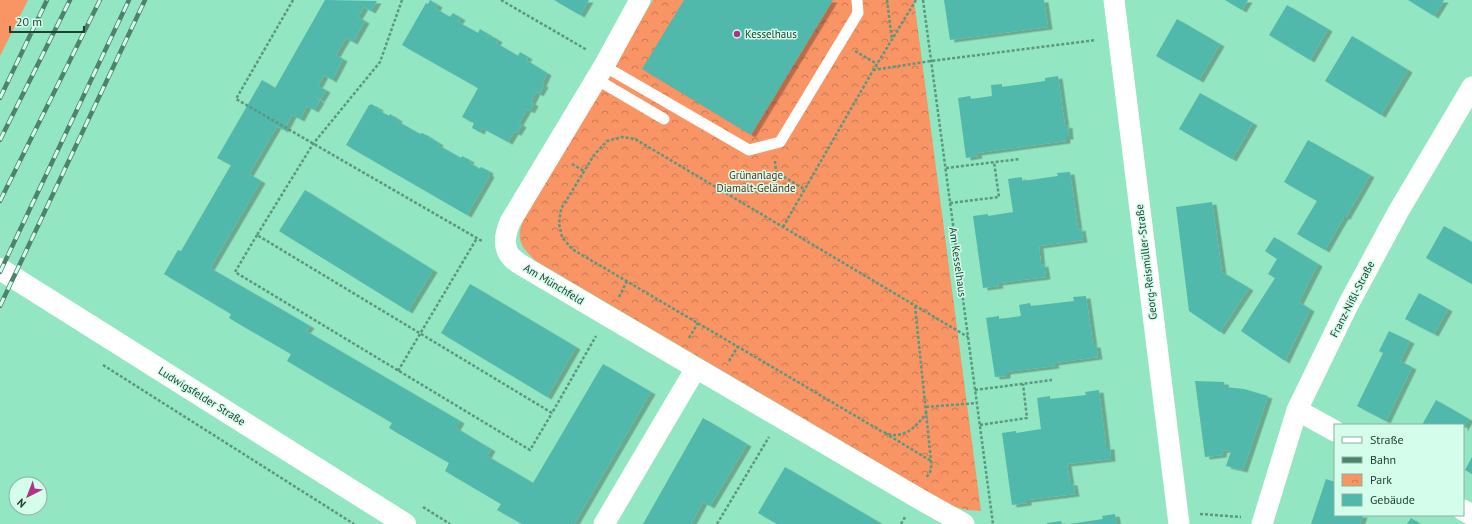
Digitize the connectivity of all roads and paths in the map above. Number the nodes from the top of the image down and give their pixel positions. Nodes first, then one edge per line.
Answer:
1 (292, 0) edge
2 (402, 0) edge
3 (501, 0) edge
4 (640, 0) edge
5 (857, 0) edge
6 (887, 0) edge
7 (916, 0) edge
8 (923, 0) edge
9 (1114, 0) edge
10 (1119, 37) junction
11 (892, 40) junction
12 (841, 42) junction
13 (931, 61) junction
14 (877, 64) junction
15 (602, 69) junction
16 (873, 70) junction
17 (1472, 87) edge
18 (664, 119) dead end
19 (312, 144) junction
20 (773, 144) junction
21 (1020, 158) dead end
22 (994, 162) junction
23 (946, 168) junction
24 (804, 189) junction
25 (950, 203) junction
26 (783, 227) junction
27 (258, 235) junction
28 (477, 238) junction
29 (512, 258) junction
30 (0, 269) edge
31 (628, 282) junction
32 (915, 306) junction
33 (608, 316) junction
34 (420, 333) junction
35 (968, 337) junction
36 (97, 360) dead end
37 (696, 368) junction
38 (398, 371) junction
39 (1052, 380) dead end
40 (1023, 384) junction
41 (975, 390) junction
42 (977, 403) junction
43 (926, 407) junction
44 (1297, 410) junction
45 (927, 412) junction
46 (552, 413) junction
47 (780, 418) junction
48 (980, 425) junction
49 (1334, 430) edge
50 (881, 431) junction
51 (931, 461) junction
52 (916, 497) junction
53 (1177, 518) edge
54 (1263, 522) edge
55 (354, 524) edge
56 (405, 524) edge
57 (604, 524) edge
58 (717, 524) edge
59 (964, 524) edge
60 (993, 524) edge

1 - 19 path
2 - 19 path
3 - 15 path
4 - 15 street, Am Münchfeld
5 - 12 lane
6 - 11 path
7 - 11 path
8 - 13 path, Am Kesselhaus
9 - 10 street, Georg-Reismüller-Straße
10 - 13 path
10 - 53 street, Georg-Reismüller-Straße
11 - 14 path
12 - 14 path
12 - 20 lane
13 - 16 path
13 - 23 path, Am Kesselhaus
14 - 16 path
15 - 18 lane
15 - 20 lane
15 - 29 street, Am Münchfeld
16 - 24 path
17 - 44 street, Franz-Nißl-Straße
19 - 27 path
19 - 28 path
20 - 24 path
21 - 22 path
22 - 23 path
22 - 25 path
23 - 25 path, Am Kesselhaus
24 - 26 path
25 - 35 path, Am Kesselhaus
26 - 31 path
26 - 32 path
27 - 34 path
27 - 38 path
28 - 29 path
28 - 34 path
29 - 33 street, Am Münchfeld
30 - 56 street, Ludwigsfelder Straße
31 - 33 path
31 - 50 path
32 - 35 path
32 - 43 path
33 - 37 street, Am Münchfeld
33 - 46 path
34 - 38 path
34 - 46 path
35 - 41 path, Am Kesselhaus
36 - 55 path
37 - 47 street
37 - 57 street
38 - 46 path
39 - 40 path
40 - 41 path
40 - 48 path
41 - 42 path, Am Kesselhaus
42 - 43 path
42 - 48 path, Am Kesselhaus
43 - 45 path
44 - 49 street
44 - 54 street, Franz-Nißl-Straße
45 - 50 path
45 - 51 path
47 - 52 street
47 - 58 path
48 - 60 path, Am Kesselhaus
50 - 51 path
51 - 52 path
52 - 59 street
53 - 54 path

